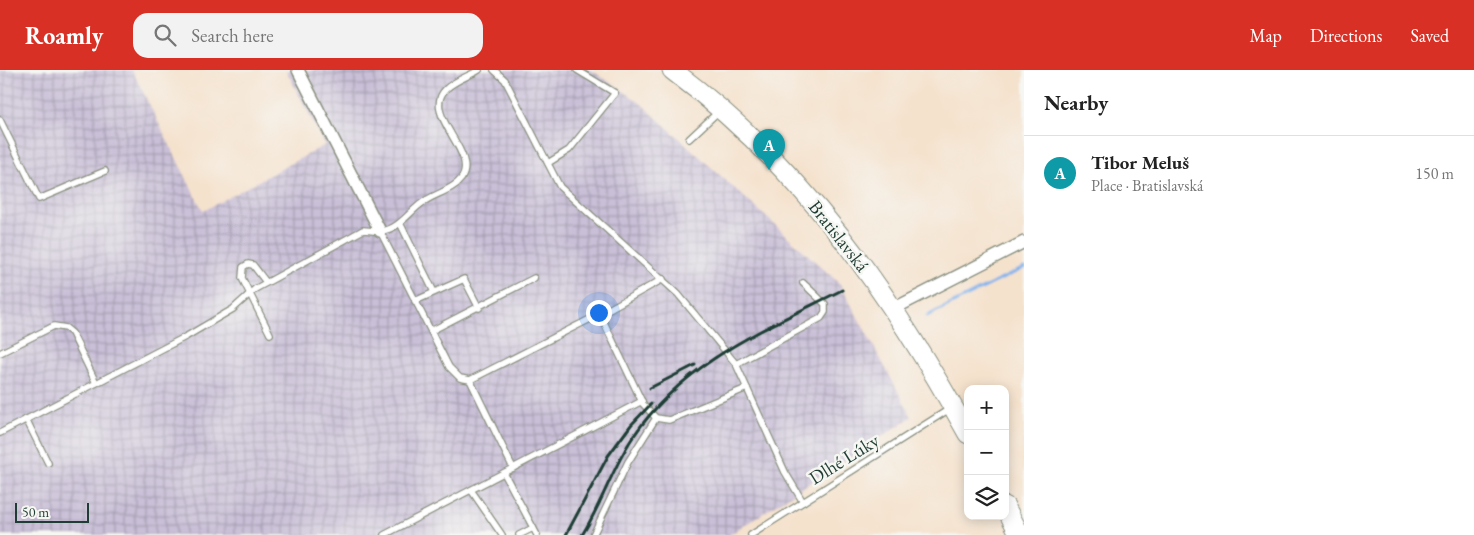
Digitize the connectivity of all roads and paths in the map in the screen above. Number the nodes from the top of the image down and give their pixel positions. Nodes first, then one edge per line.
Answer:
1 (298, 70) edge
2 (479, 70) edge
3 (495, 70) edge
4 (577, 70) edge
5 (672, 70) edge
6 (720, 110) junction
7 (0, 120) edge
8 (689, 139) dead end
9 (548, 163) junction
10 (105, 171) dead end
11 (400, 223) junction
12 (380, 231) junction
13 (1024, 242) edge
14 (534, 278) dead end
15 (663, 279) junction
16 (266, 282) junction
17 (803, 283) dead end
18 (434, 292) junction
19 (250, 293) junction
20 (415, 301) junction
21 (479, 308) junction
22 (893, 309) junction
23 (600, 314) junction
24 (430, 331) junction
25 (270, 334) dead end
26 (0, 353) edge
27 (736, 364) junction
28 (470, 380) junction
29 (96, 383) junction
30 (747, 388) junction
31 (642, 401) junction
32 (952, 406) junction
33 (656, 418) junction
34 (26, 419) junction
35 (966, 430) edge
36 (0, 433) edge
37 (48, 463) dead end
38 (513, 468) junction
39 (504, 473) junction
40 (471, 490) junction
41 (803, 502) junction
42 (1009, 514) edge
43 (533, 528) junction
44 (384, 535) edge
45 (502, 535) edge
46 (519, 535) edge
47 (537, 535) edge
48 (593, 535) edge
49 (751, 535) edge
50 (1020, 535) edge

1 - 12 street
2 - 11 lane
3 - 9 lane
4 - 9 lane
5 - 6 main road, Bratislavská
6 - 8 lane
6 - 22 main road, Bratislavská
7 - 10 lane
9 - 15 lane
11 - 12 lane
11 - 18 lane
12 - 16 lane
12 - 20 lane
13 - 22 street
14 - 21 lane
15 - 23 lane
15 - 27 lane
16 - 19 lane
16 - 19 lane
17 - 27 lane
18 - 20 lane
18 - 21 lane
19 - 25 lane
19 - 29 lane
20 - 24 lane
21 - 24 lane
22 - 32 main road, Bratislavská
23 - 28 lane
23 - 31 lane
24 - 28 lane
26 - 29 lane
27 - 30 lane
28 - 38 lane
29 - 34 lane
30 - 33 lane
30 - 41 lane
31 - 33 lane
31 - 38 lane
32 - 35 main road, Bratislavská
32 - 41 lane, Dlhé Lúky
33 - 48 lane
34 - 36 lane
34 - 37 lane
38 - 39 lane
39 - 40 lane
39 - 43 lane
40 - 44 lane
40 - 45 lane
41 - 49 lane, Dlhé Lúky
42 - 50 main road
43 - 46 lane
43 - 47 lane

